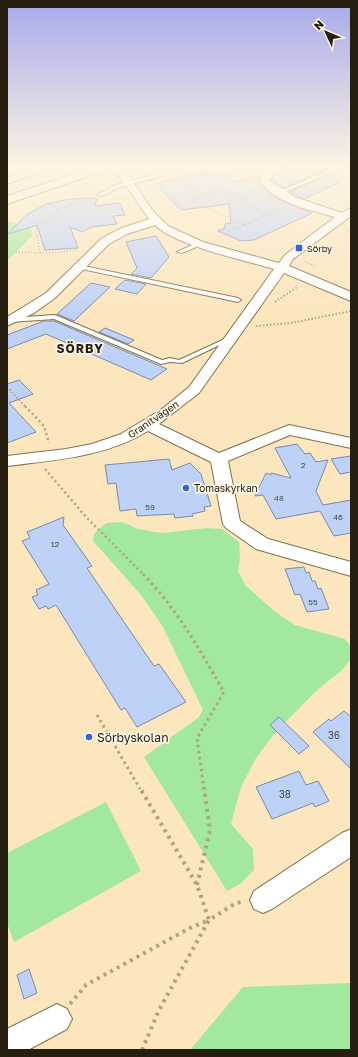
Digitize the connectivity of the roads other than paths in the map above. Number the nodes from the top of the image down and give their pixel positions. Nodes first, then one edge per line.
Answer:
1 (151, 215) edge
2 (343, 215) edge
3 (156, 221) junction
4 (199, 244) junction
5 (180, 252) dead end
6 (285, 262) junction
7 (79, 267) junction
8 (351, 297) edge
9 (238, 300) dead end
10 (8, 321) edge
11 (234, 335) junction
12 (149, 424) junction
13 (351, 443) edge
14 (219, 459) junction
15 (7, 461) edge
16 (351, 569) edge
17 (351, 842) edge
18 (263, 900) road end
19 (57, 1019) road end
20 (7, 1045) edge

1 - 3 street
2 - 6 street, Granitvägen
3 - 4 street
3 - 7 street
4 - 5 lane
4 - 6 street
6 - 8 street
6 - 11 street, Granitvägen
7 - 9 lane
7 - 10 street
10 - 11 lane
11 - 12 street, Granitvägen
12 - 14 street
12 - 15 street, Granitvägen
13 - 14 street
14 - 16 street
17 - 18 street
19 - 20 street

